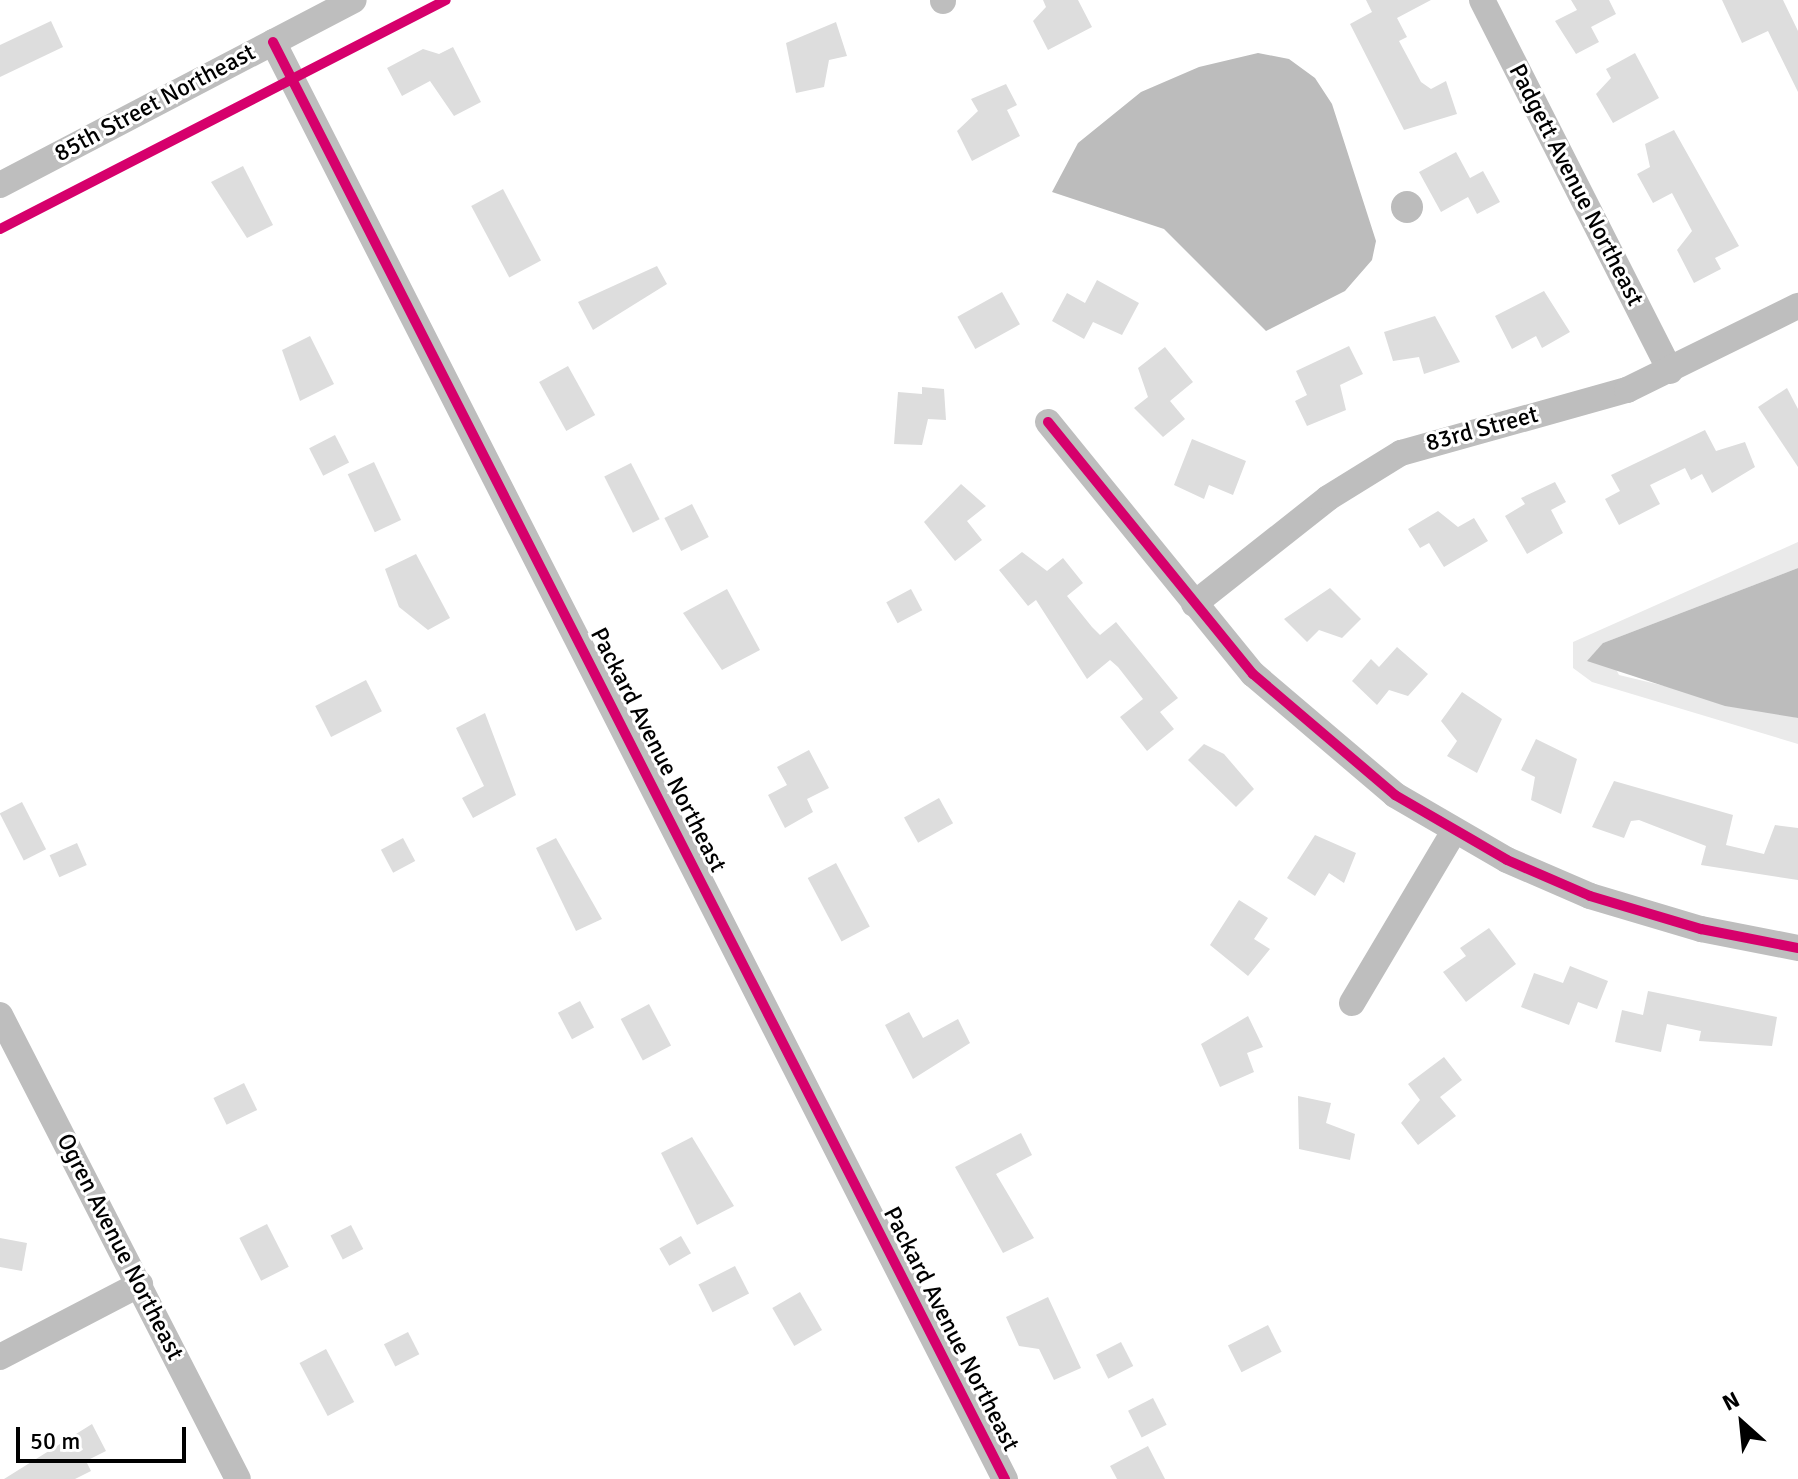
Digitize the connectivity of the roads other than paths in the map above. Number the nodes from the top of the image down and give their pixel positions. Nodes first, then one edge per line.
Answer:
1 (1482, 0) edge
2 (344, 2) edge
3 (273, 42) junction
4 (0, 185) edge
5 (1798, 306) edge
6 (1670, 371) junction
7 (1048, 422) dead end
8 (1194, 604) junction
9 (1454, 831) junction
10 (1798, 948) edge
11 (1352, 1003) dead end
12 (0, 1015) edge
13 (140, 1284) junction
14 (0, 1357) edge
15 (238, 1479) edge
16 (1005, 1479) edge

1 - 6 street, Padgett Avenue Northeast
2 - 3 street, 85th Street Northeast
3 - 4 street, 85th Street Northeast
3 - 16 street, Packard Avenue Northeast
5 - 6 street, 83rd Street
6 - 8 street, 83rd Street
7 - 8 street
8 - 9 street
9 - 10 street
9 - 11 street
12 - 13 street, Ogren Avenue Northeast
13 - 14 street
13 - 15 street, Ogren Avenue Northeast

